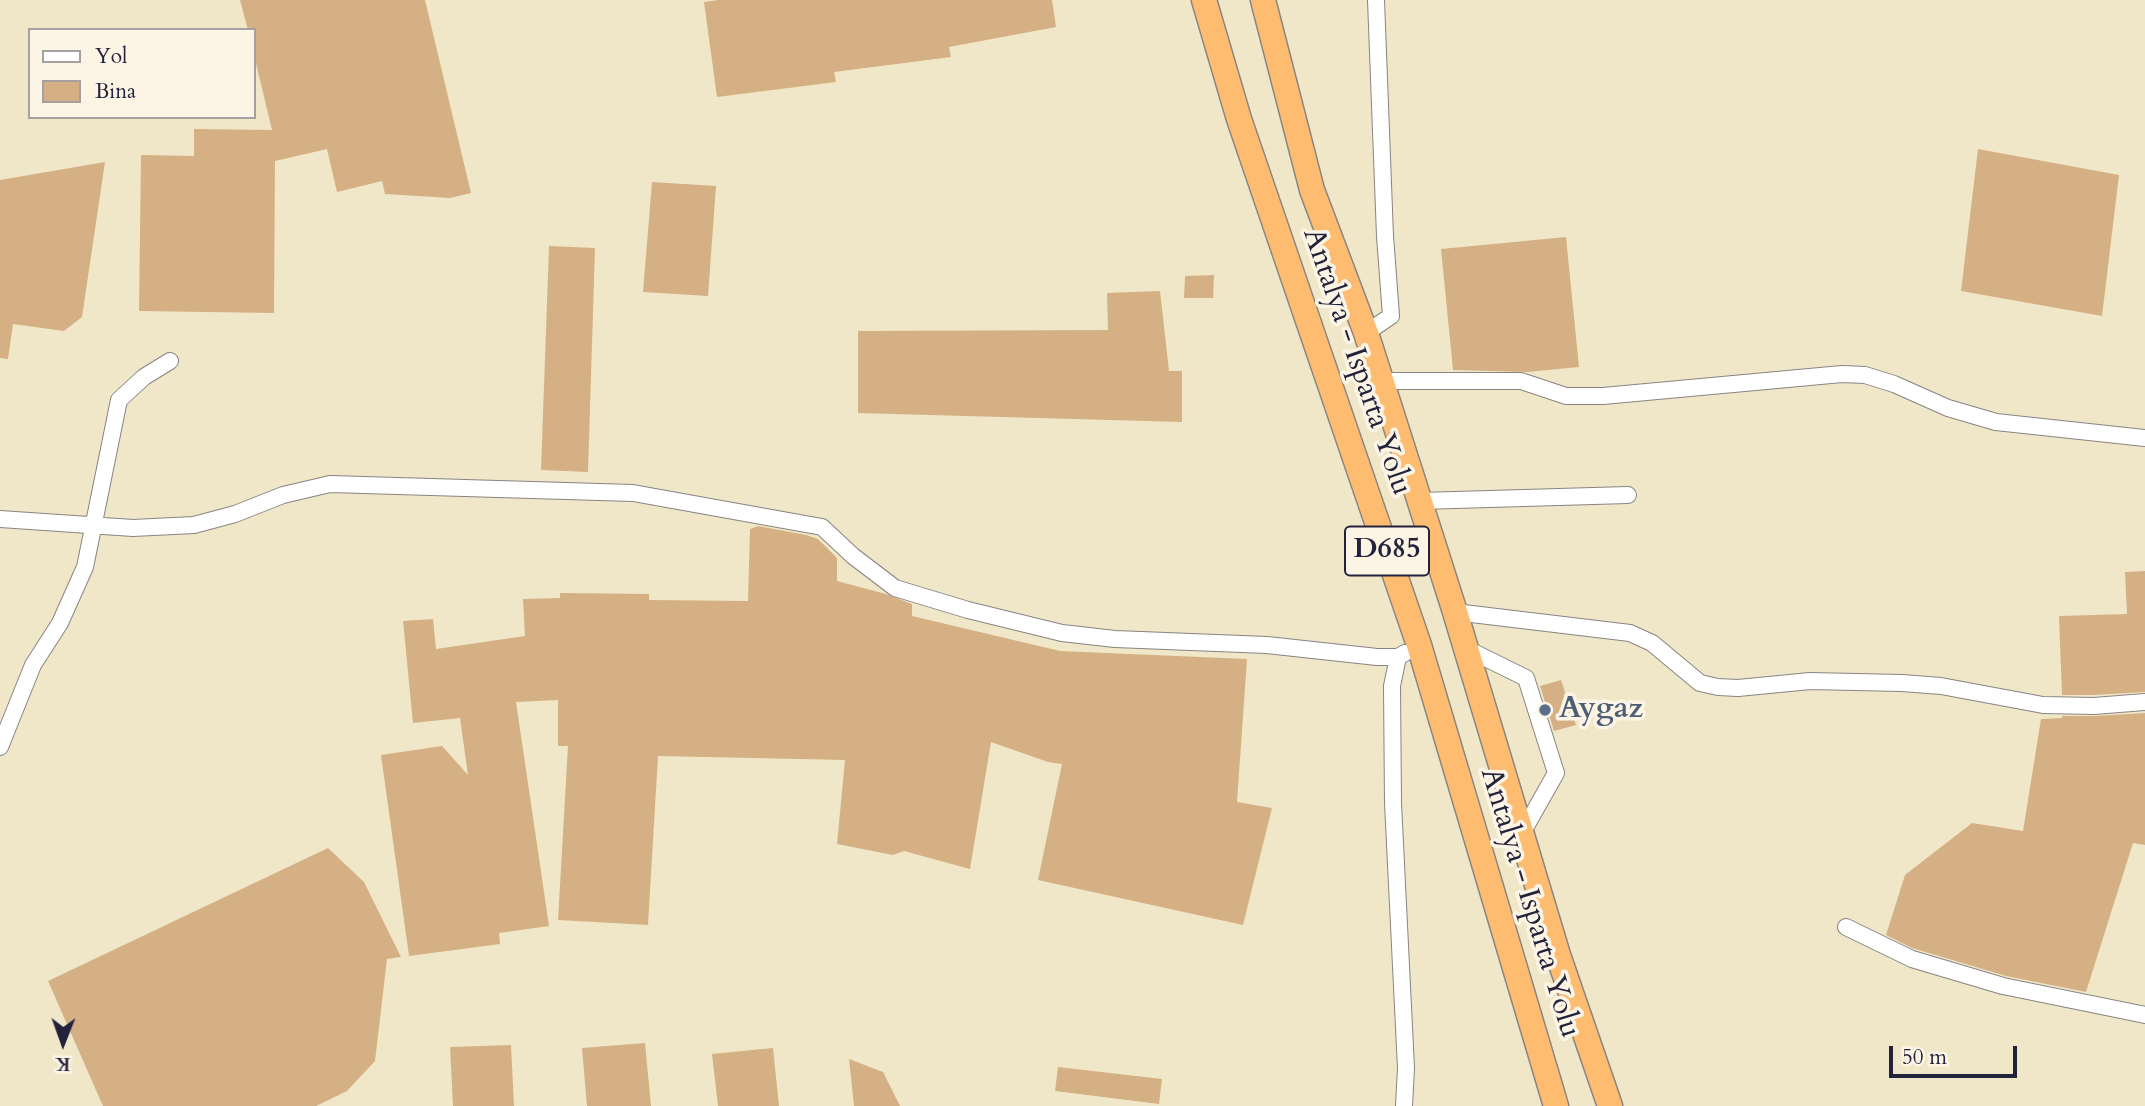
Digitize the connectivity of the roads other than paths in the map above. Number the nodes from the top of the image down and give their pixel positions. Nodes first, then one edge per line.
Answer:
1 (1204, 0) edge
2 (1263, 0) edge
3 (1376, 0) edge
4 (1366, 333) junction
5 (170, 361) dead end
6 (1381, 382) junction
7 (2145, 438) edge
8 (1628, 495) dead end
9 (1420, 501) junction
10 (0, 519) edge
11 (94, 525) junction
12 (1455, 612) junction
13 (1465, 648) junction
14 (1409, 651) junction
15 (2145, 702) edge
16 (0, 747) edge
17 (1521, 835) junction
18 (1846, 927) dead end
19 (2145, 1015) edge
20 (1404, 1106) edge
21 (1556, 1106) edge
22 (1610, 1106) edge

1 - 14 highway, Antalya - Isparta Yolu / D685
2 - 4 highway, Antalya - Isparta Yolu / D685
3 - 4 street
4 - 6 highway, Antalya - Isparta Yolu / D685
5 - 11 street
6 - 7 street
6 - 9 highway, Antalya - Isparta Yolu / D685
8 - 9 street
9 - 12 highway, Antalya - Isparta Yolu / D685
10 - 11 street
11 - 14 street
11 - 16 street
12 - 13 highway, Antalya - Isparta Yolu / D685
12 - 15 street
13 - 17 highway, Antalya - Isparta Yolu / D685
13 - 17 street
14 - 20 street
14 - 21 highway, Antalya - Isparta Yolu / D685
17 - 22 highway, Antalya - Isparta Yolu / D685
18 - 19 street

